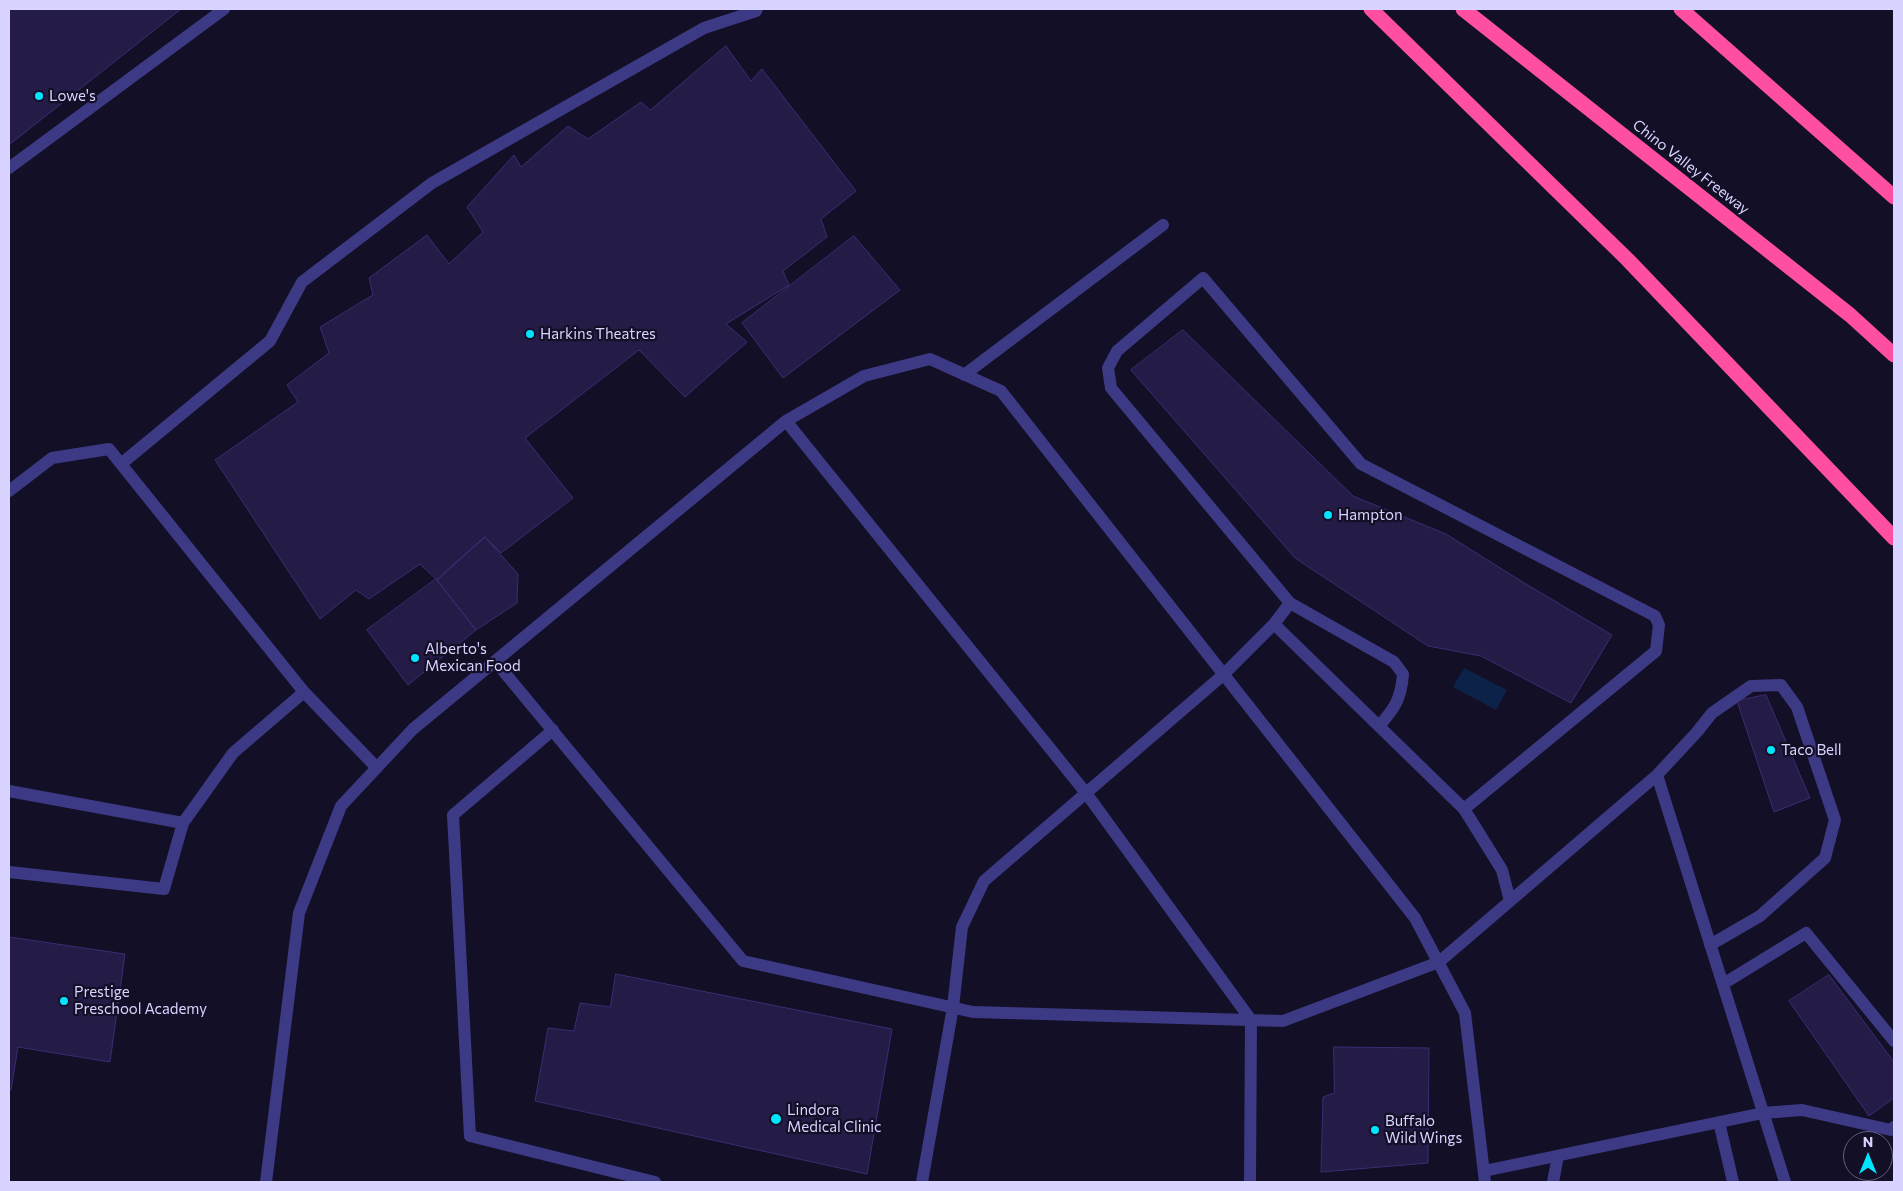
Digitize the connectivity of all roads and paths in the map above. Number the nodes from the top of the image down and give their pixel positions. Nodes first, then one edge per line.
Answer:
1 (224, 9) edge
2 (757, 9) edge
3 (1371, 9) edge
4 (1464, 9) edge
5 (1681, 9) edge
6 (9, 168) edge
7 (1894, 196) edge
8 (1163, 225) dead end
9 (1894, 355) edge
10 (964, 375) junction
11 (786, 421) junction
12 (121, 464) junction
13 (9, 491) edge
14 (1894, 538) edge
15 (1290, 603) junction
16 (1274, 624) junction
17 (496, 661) junction
18 (1223, 675) junction
19 (304, 692) junction
20 (1379, 726) junction
21 (553, 730) junction
22 (377, 768) junction
23 (1657, 775) junction
24 (9, 791) edge
25 (1086, 793) junction
26 (1464, 809) junction
27 (183, 823) junction
28 (9, 872) edge
29 (1510, 901) junction
30 (1710, 944) junction
31 (1439, 962) junction
32 (1723, 984) junction
33 (954, 1007) junction
34 (1251, 1020) junction
35 (1894, 1041) edge
36 (1763, 1113) junction
37 (1719, 1122) junction
38 (1894, 1127) edge
39 (1558, 1156) junction
40 (1484, 1177) edge
41 (266, 1182) edge
42 (655, 1182) edge
43 (922, 1182) edge
44 (1250, 1182) edge
45 (1552, 1182) edge
46 (1734, 1182) edge
47 (1785, 1182) edge

1 - 6 lane
2 - 12 lane
3 - 14 highway
4 - 9 highway, Chino Valley Freeway
5 - 7 highway
8 - 10 lane
10 - 11 lane
10 - 18 lane
11 - 17 lane
11 - 25 lane
12 - 13 lane
12 - 19 lane
15 - 16 lane
15 - 20 lane
15 - 26 lane
16 - 18 lane
16 - 20 lane
17 - 21 lane
17 - 22 lane
18 - 25 lane
18 - 31 lane
19 - 22 lane
19 - 27 lane
20 - 26 lane
21 - 33 lane
21 - 42 lane
22 - 41 lane
23 - 29 lane
23 - 30 lane
23 - 30 lane
24 - 27 lane
25 - 33 lane
25 - 34 lane
26 - 29 lane
27 - 28 lane
29 - 31 lane
30 - 32 lane
31 - 34 lane
31 - 40 lane
32 - 35 lane
32 - 36 lane
33 - 34 lane
33 - 43 lane
34 - 44 lane
36 - 37 lane
36 - 38 lane
36 - 47 lane
37 - 39 lane
37 - 46 lane
39 - 40 lane
39 - 45 lane

